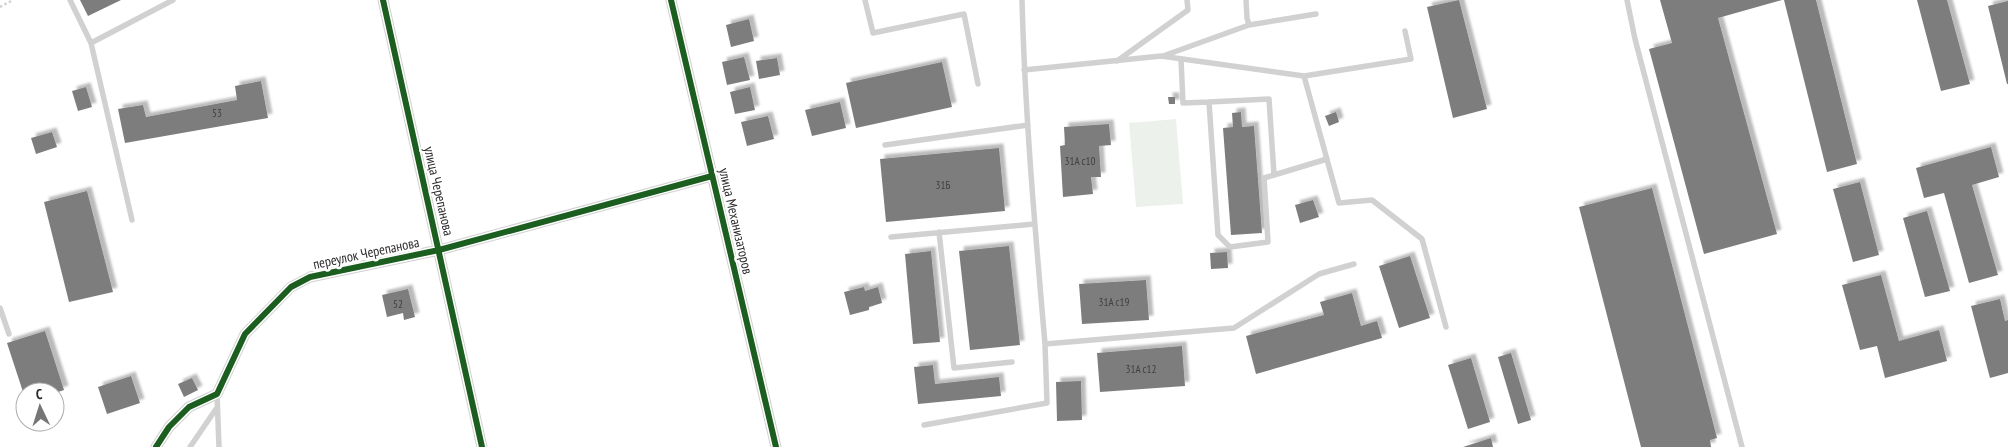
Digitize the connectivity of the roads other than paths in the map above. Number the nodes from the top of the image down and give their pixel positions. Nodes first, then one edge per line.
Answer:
1 (70, 0) edge
2 (173, 0) edge
3 (383, 0) edge
4 (671, 0) edge
5 (865, 0) edge
6 (1022, 0) edge
7 (1187, 0) edge
8 (1246, 0) edge
9 (1627, 0) edge
10 (1316, 14) dead end
11 (1249, 25) junction
12 (1405, 31) dead end
13 (91, 43) junction
14 (1161, 56) junction
15 (1181, 59) junction
16 (1115, 62) junction
17 (1024, 70) junction
18 (1304, 76) junction
19 (978, 84) dead end
20 (1209, 102) junction
21 (1028, 125) junction
22 (885, 145) dead end
23 (1327, 159) junction
24 (1274, 175) junction
25 (712, 176) junction
26 (132, 220) dead end
27 (1034, 224) junction
28 (940, 232) junction
29 (891, 237) dead end
30 (439, 250) junction
31 (1354, 264) dead end
32 (0, 308) edge
33 (1446, 328) dead end
34 (9, 334) dead end
35 (1045, 344) junction
36 (1012, 362) dead end
37 (217, 394) junction
38 (216, 408) junction
39 (924, 425) dead end
40 (156, 447) edge
41 (190, 447) edge
42 (219, 447) edge
43 (482, 447) edge
44 (776, 447) edge
45 (1742, 447) edge

1 - 13 lane
2 - 13 lane
3 - 30 street, улица Черепанова
4 - 25 street, улица Механизаторов
5 - 19 lane
6 - 17 lane
7 - 16 lane
8 - 11 lane
9 - 45 lane
10 - 11 lane
11 - 14 lane
12 - 18 lane
13 - 26 lane
14 - 15 lane
14 - 16 lane
15 - 18 lane
15 - 20 lane
16 - 17 lane
17 - 21 lane
18 - 23 lane
20 - 24 lane
20 - 24 lane
21 - 22 lane
21 - 27 lane
23 - 24 lane
23 - 33 lane
25 - 30 street, переулок Черепанова
25 - 44 street, улица Механизаторов
27 - 28 lane
27 - 35 lane
28 - 29 lane
28 - 36 lane
30 - 37 street, переулок Черепанова
30 - 43 street, улица Черепанова
31 - 35 lane
32 - 34 lane
35 - 39 lane
37 - 38 lane
37 - 40 street
38 - 41 lane
38 - 42 lane

